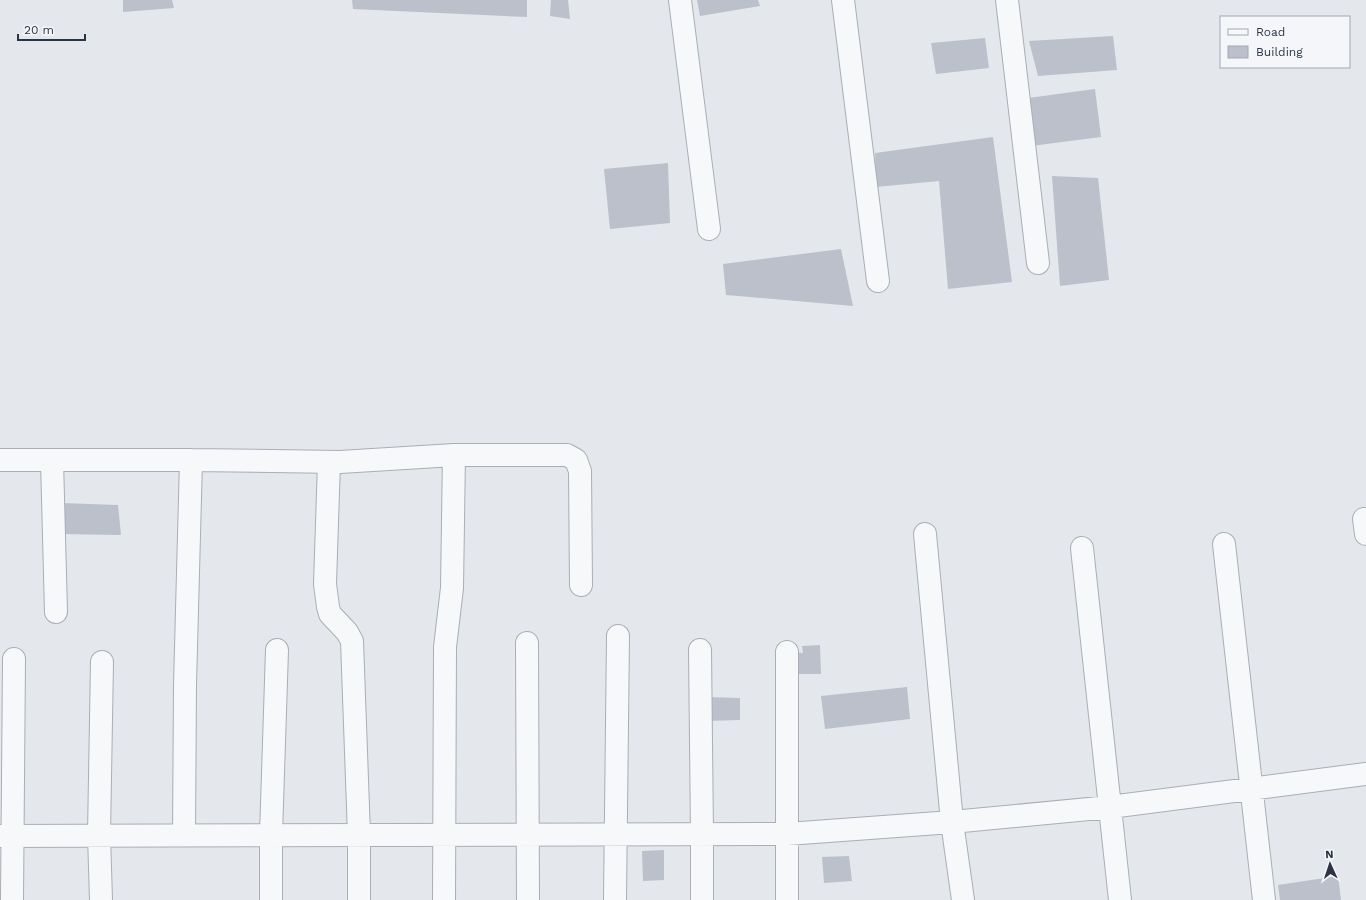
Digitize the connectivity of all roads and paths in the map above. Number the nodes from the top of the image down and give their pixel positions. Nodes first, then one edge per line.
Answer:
1 (680, 0) edge
2 (843, 0) edge
3 (1007, 0) edge
4 (709, 229) dead end
5 (1038, 263) dead end
6 (878, 281) dead end
7 (454, 456) junction
8 (0, 460) edge
9 (52, 460) junction
10 (191, 460) junction
11 (329, 462) junction
12 (925, 534) dead end
13 (1224, 544) dead end
14 (1082, 548) dead end
15 (581, 585) dead end
16 (56, 612) dead end
17 (618, 636) dead end
18 (527, 643) dead end
19 (277, 650) dead end
20 (700, 650) dead end
21 (787, 652) dead end
22 (14, 660) dead end
23 (102, 662) dead end
24 (1366, 774) edge
25 (1251, 790) junction
26 (1110, 807) junction
27 (952, 822) junction
28 (443, 834) junction
29 (528, 834) junction
30 (616, 834) junction
31 (702, 834) junction
32 (787, 834) junction
33 (99, 835) junction
34 (184, 835) junction
35 (271, 835) junction
36 (359, 835) junction
37 (6, 836) edge
38 (12, 900) edge
39 (101, 900) edge
40 (272, 900) edge
41 (359, 900) edge
42 (444, 900) edge
43 (528, 900) edge
44 (615, 900) edge
45 (702, 900) edge
46 (787, 900) edge
47 (963, 900) edge
48 (1120, 900) edge
49 (1264, 900) edge

1 - 4 street
2 - 6 street
3 - 5 street
7 - 11 street
7 - 15 street
7 - 28 street
8 - 9 street
9 - 10 street
9 - 16 street
10 - 11 street
10 - 34 street
11 - 36 street
12 - 27 street
13 - 25 street
14 - 26 street
17 - 30 street
18 - 29 street
19 - 35 street
20 - 31 street
21 - 32 street
22 - 37 street
23 - 33 street
24 - 25 street
25 - 26 street
25 - 49 street
26 - 27 street
26 - 48 street
27 - 32 street
27 - 47 street
28 - 29 street
28 - 36 street
28 - 42 street
29 - 30 street
29 - 43 street
30 - 31 street
30 - 44 street
31 - 32 street
31 - 45 street
32 - 46 street
33 - 34 street
33 - 37 street
33 - 39 street
34 - 35 street
35 - 36 street
35 - 40 street
36 - 41 street
37 - 38 street

